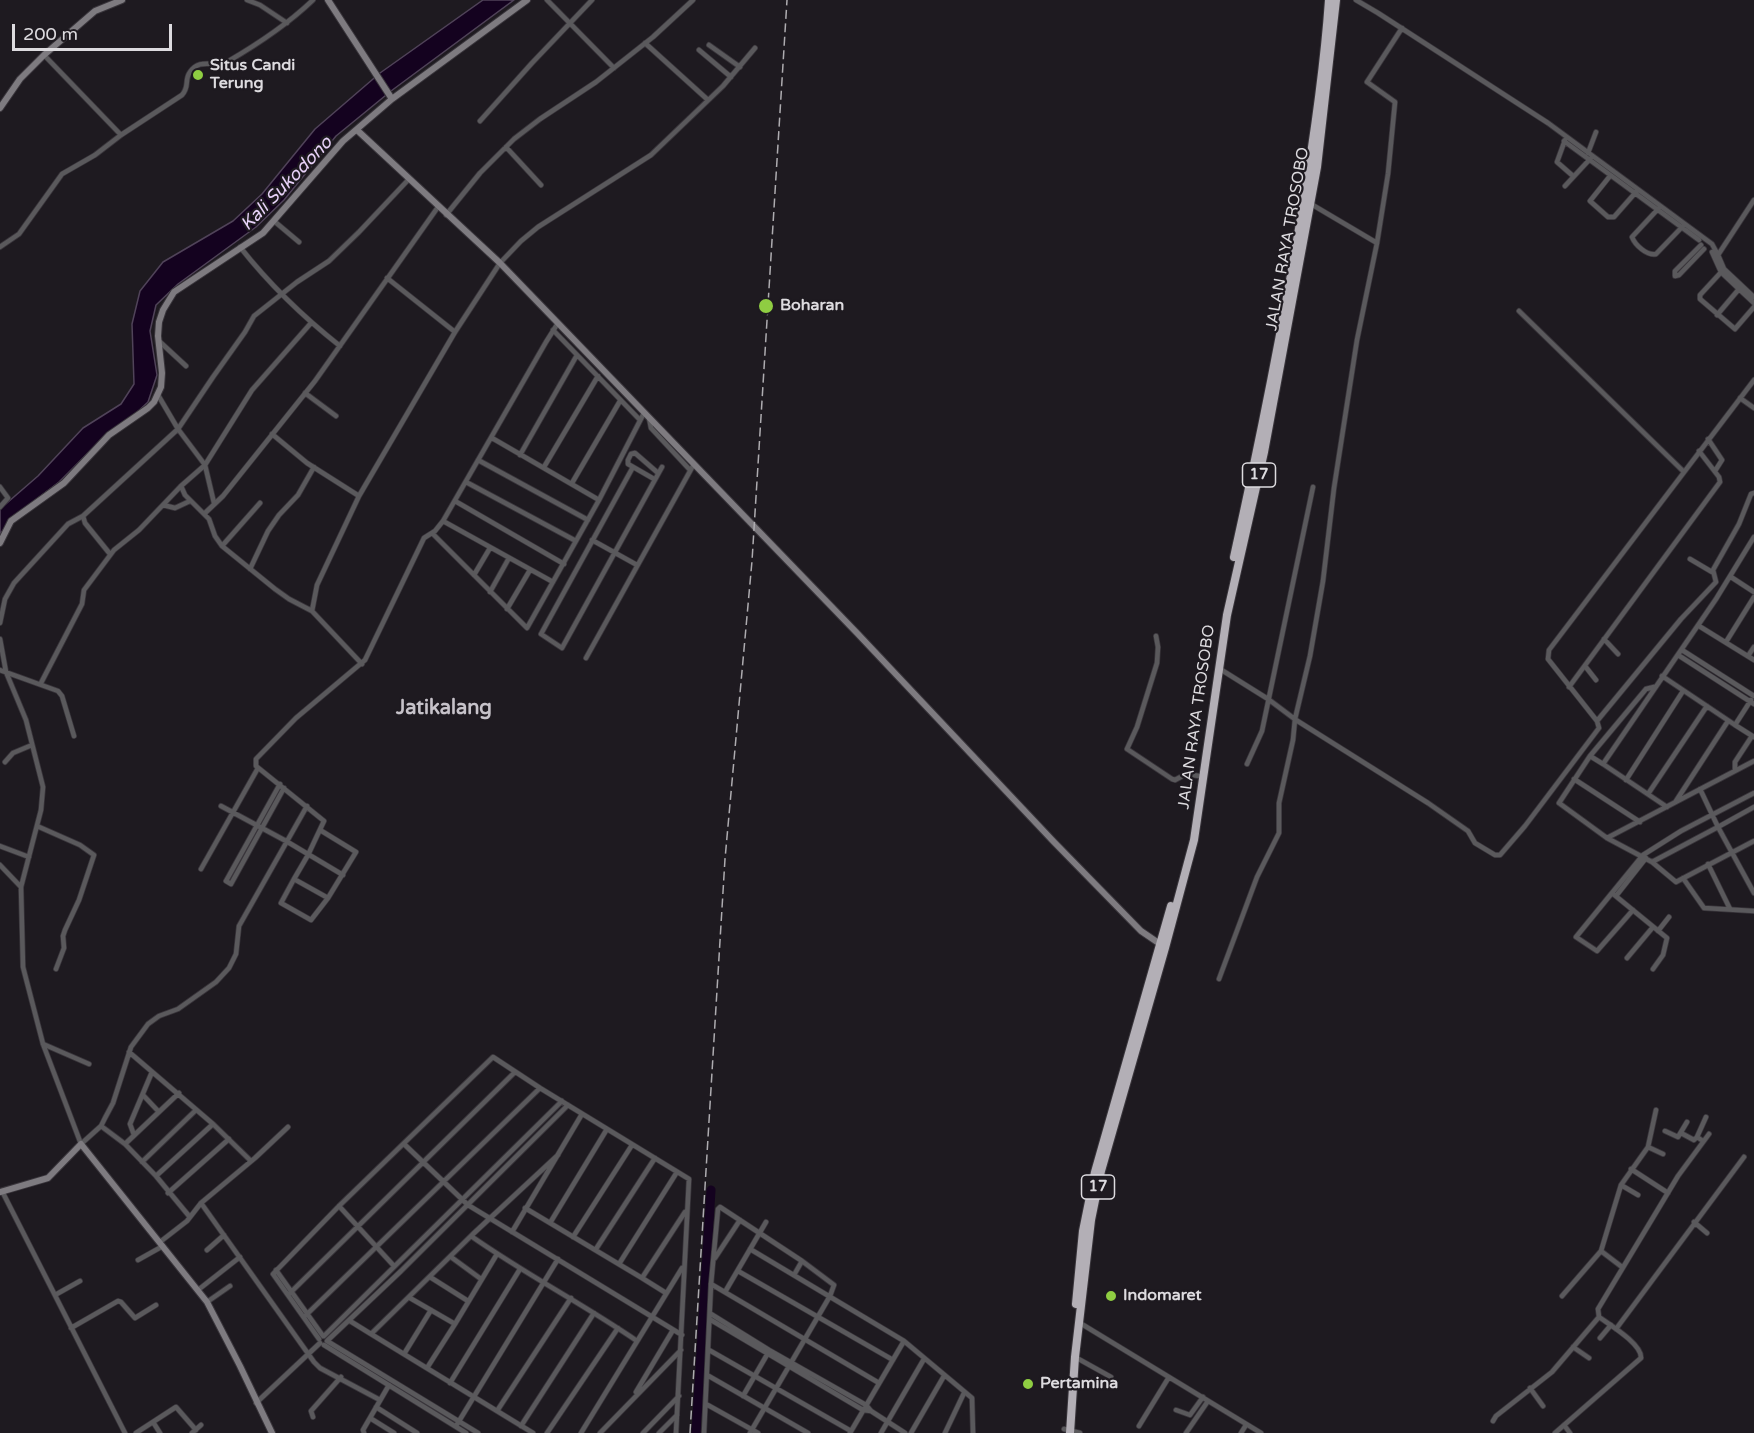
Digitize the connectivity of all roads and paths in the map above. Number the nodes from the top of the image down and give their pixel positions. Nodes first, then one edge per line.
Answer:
1 (122, 0) edge
2 (247, 0) edge
3 (313, 0) edge
4 (328, 0) edge
5 (527, 0) edge
6 (547, 0) edge
7 (592, 0) edge
8 (693, 0) edge
9 (1329, 0) edge
10 (1336, 0) edge
11 (1356, 0) edge
12 (287, 23) junction
13 (570, 23) junction
14 (1402, 28) junction
15 (645, 43) junction
16 (709, 45) dead end
17 (699, 50) dead end
18 (753, 50) dead end
19 (44, 55) junction
20 (740, 67) junction
21 (614, 68) junction
22 (731, 77) junction
23 (390, 97) junction
24 (708, 100) junction
25 (0, 108) edge
26 (480, 121) dead end
27 (357, 130) junction
28 (1596, 132) dead end
29 (121, 135) junction
30 (1565, 139) junction
31 (506, 147) junction
32 (1590, 157) junction
33 (1574, 176) junction
34 (1610, 176) junction
35 (409, 179) junction
36 (541, 185) dead end
37 (1565, 186) dead end
38 (1637, 191) junction
39 (1754, 200) edge
40 (1311, 204) junction
41 (438, 207) junction
42 (1658, 209) junction
43 (446, 215) junction
44 (274, 221) junction
45 (1683, 225) junction
46 (299, 242) dead end
47 (1701, 242) junction
48 (1377, 243) junction
49 (0, 247) edge
50 (240, 247) junction
51 (1716, 252) junction
52 (500, 263) junction
53 (1723, 270) junction
54 (387, 278) junction
55 (1739, 289) junction
56 (282, 295) junction
57 (1754, 297) edge
58 (1754, 305) edge
59 (1520, 311) dead end
60 (1717, 315) junction
61 (311, 323) junction
62 (558, 323) junction
63 (553, 330) junction
64 (455, 332) junction
65 (159, 342) junction
66 (340, 346) junction
67 (577, 355) junction
68 (186, 366) dead end
69 (598, 376) junction
70 (1753, 382) edge
71 (305, 393) junction
72 (158, 395) junction
73 (1740, 398) junction
74 (620, 401) junction
75 (1754, 408) edge
76 (336, 416) dead end
77 (645, 417) junction
78 (178, 429) junction
79 (272, 434) junction
80 (492, 438) junction
81 (1708, 439) junction
82 (1699, 451) junction
83 (520, 455) junction
84 (478, 460) junction
85 (205, 465) junction
86 (314, 467) junction
87 (544, 467) junction
88 (633, 467) junction
89 (662, 467) dead end
90 (692, 467) junction
91 (1683, 471) junction
92 (1715, 471) junction
93 (658, 473) junction
94 (654, 479) junction
95 (466, 482) junction
96 (572, 483) junction
97 (181, 486) junction
98 (0, 487) edge
99 (1313, 487) dead end
100 (1754, 493) edge
101 (358, 496) junction
102 (598, 500) junction
103 (190, 501) junction
104 (455, 501) junction
105 (214, 502) junction
106 (260, 503) dead end
107 (163, 505) junction
108 (0, 507) edge
109 (204, 514) junction
110 (82, 516) junction
111 (588, 520) junction
112 (443, 521) junction
113 (432, 534) junction
114 (1754, 537) edge
115 (592, 540) junction
116 (576, 541) junction
117 (0, 543) edge
118 (222, 546) junction
119 (489, 548) junction
120 (615, 553) junction
121 (110, 554) junction
122 (509, 558) junction
123 (1690, 559) dead end
124 (564, 564) junction
125 (637, 565) junction
126 (250, 568) junction
127 (530, 570) junction
128 (1712, 572) junction
129 (474, 575) junction
130 (1731, 577) junction
131 (554, 582) junction
132 (1716, 582) junction
133 (1723, 589) junction
134 (490, 591) junction
135 (1754, 592) edge
136 (1754, 597) edge
137 (507, 609) junction
138 (312, 610) junction
139 (0, 623) edge
140 (1699, 626) junction
141 (1156, 636) dead end
142 (0, 639) edge
143 (1604, 639) junction
144 (1726, 642) junction
145 (1754, 647) edge
146 (1682, 650) junction
147 (1618, 654) dead end
148 (1678, 655) junction
149 (1748, 656) junction
150 (586, 658) dead end
151 (1754, 660) edge
152 (362, 664) junction
153 (1218, 664) junction
154 (1585, 666) junction
155 (0, 670) edge
156 (6, 672) junction
157 (1662, 676) junction
158 (1596, 680) dead end
159 (41, 683) junction
160 (1569, 687) junction
161 (1654, 687) junction
162 (1683, 691) junction
163 (1754, 696) edge
164 (1268, 699) junction
165 (1752, 703) edge
166 (1707, 706) junction
167 (1297, 720) junction
168 (1597, 721) junction
169 (1728, 721) junction
170 (1735, 725) junction
171 (74, 736) dead end
172 (1753, 737) edge
173 (32, 745) junction
174 (1590, 756) junction
175 (1754, 760) edge
176 (5, 762) dead end
177 (1247, 764) dead end
178 (1603, 764) junction
179 (258, 768) junction
180 (1736, 770) junction
181 (1195, 775) junction
182 (1574, 779) junction
183 (1626, 780) junction
184 (282, 786) junction
185 (1700, 789) junction
186 (1754, 793) edge
187 (1648, 795) junction
188 (1676, 802) junction
189 (220, 806) dead end
190 (307, 806) junction
191 (1667, 807) junction
192 (1754, 807) edge
193 (234, 813) junction
194 (1712, 816) junction
195 (1640, 822) junction
196 (37, 826) junction
197 (261, 827) junction
198 (1718, 827) junction
199 (320, 831) junction
200 (1608, 838) junction
201 (1754, 841) edge
202 (286, 842) junction
203 (0, 846) edge
204 (1731, 852) junction
205 (308, 855) junction
206 (1644, 856) junction
207 (29, 857) junction
208 (1652, 862) junction
209 (1708, 864) junction
210 (0, 865) edge
211 (201, 869) dead end
212 (0, 874) edge
213 (8, 875) junction
214 (342, 875) junction
215 (1683, 878) junction
216 (294, 879) junction
217 (21, 887) junction
218 (1754, 893) edge
219 (1614, 895) junction
220 (328, 898) junction
221 (281, 903) junction
222 (1730, 909) junction
223 (277, 910) dead end
224 (1633, 910) junction
225 (1754, 911) edge
226 (1669, 917) dead end
227 (1653, 927) junction
228 (1658, 931) junction
229 (1160, 945) junction
230 (1627, 958) dead end
231 (56, 969) dead end
232 (1653, 969) dead end
233 (1219, 979) dead end
234 (43, 1044) junction
235 (129, 1052) junction
236 (89, 1064) dead end
237 (152, 1072) junction
238 (515, 1072) junction
239 (540, 1088) junction
240 (179, 1093) junction
241 (143, 1095) junction
242 (562, 1101) junction
243 (568, 1105) junction
244 (196, 1110) junction
245 (1656, 1110) dead end
246 (159, 1112) junction
247 (582, 1114) junction
248 (1706, 1117) dead end
249 (1687, 1122) dead end
250 (213, 1124) junction
251 (101, 1126) junction
252 (288, 1127) dead end
253 (607, 1129) junction
254 (1665, 1131) dead end
255 (1681, 1133) junction
256 (1709, 1134) dead end
257 (134, 1136) junction
258 (1697, 1137) junction
259 (229, 1139) junction
260 (1703, 1141) junction
261 (81, 1144) junction
262 (125, 1144) junction
263 (404, 1144) junction
264 (632, 1145) junction
265 (1648, 1147) junction
266 (1663, 1154) dead end
267 (558, 1155) junction
268 (1744, 1157) dead end
269 (655, 1158) junction
270 (251, 1161) junction
271 (142, 1162) junction
272 (423, 1162) junction
273 (1630, 1169) junction
274 (677, 1172) junction
275 (156, 1176) junction
276 (442, 1181) junction
277 (1620, 1185) junction
278 (1, 1192) edge
279 (168, 1193) junction
280 (1668, 1193) junction
281 (1638, 1195) dead end
282 (462, 1200) junction
283 (201, 1203) junction
284 (468, 1205) junction
285 (339, 1206) junction
286 (525, 1208) junction
287 (686, 1210) junction
288 (189, 1216) junction
289 (490, 1218) junction
290 (740, 1220) junction
291 (766, 1222) dead end
292 (1694, 1222) junction
293 (550, 1223) junction
294 (357, 1227) junction
295 (512, 1232) junction
296 (758, 1233) junction
297 (1707, 1233) dead end
298 (224, 1236) junction
299 (471, 1236) junction
300 (573, 1237) junction
301 (162, 1244) junction
302 (376, 1246) junction
303 (750, 1248) junction
304 (596, 1249) junction
305 (207, 1250) dead end
306 (1601, 1251) junction
307 (497, 1254) junction
308 (240, 1257) junction
309 (451, 1257) junction
310 (714, 1258) junction
311 (558, 1259) junction
312 (138, 1260) dead end
313 (802, 1261) junction
314 (619, 1264) junction
315 (394, 1266) junction
316 (684, 1266) junction
317 (1622, 1267) junction
318 (520, 1269) junction
319 (738, 1271) junction
320 (794, 1275) junction
321 (430, 1277) junction
322 (642, 1278) junction
323 (481, 1279) junction
324 (80, 1281) dead end
325 (544, 1283) junction
326 (711, 1284) junction
327 (230, 1286) dead end
328 (198, 1290) junction
329 (725, 1292) junction
330 (290, 1293) junction
331 (666, 1293) junction
332 (55, 1295) junction
333 (830, 1296) junction
334 (1562, 1296) dead end
335 (410, 1298) junction
336 (571, 1298) junction
337 (468, 1300) junction
338 (207, 1302) junction
339 (156, 1305) dead end
340 (430, 1310) junction
341 (594, 1313) junction
342 (305, 1316) junction
343 (818, 1316) junction
344 (653, 1317) junction
345 (711, 1317) junction
346 (1599, 1317) junction
347 (350, 1320) junction
348 (1080, 1323) junction
349 (455, 1324) junction
350 (1614, 1327) junction
351 (71, 1328) junction
352 (618, 1328) junction
353 (672, 1330) junction
354 (371, 1334) junction
355 (682, 1335) junction
356 (804, 1338) junction
357 (1600, 1338) dead end
358 (324, 1340) junction
359 (637, 1341) junction
360 (904, 1341) junction
361 (1573, 1347) junction
362 (681, 1350) junction
363 (709, 1350) junction
364 (769, 1352) junction
365 (404, 1354) junction
366 (309, 1355) junction
367 (1075, 1357) junction
368 (1589, 1358) dead end
369 (924, 1359) junction
370 (893, 1360) junction
371 (790, 1364) junction
372 (427, 1368) junction
373 (707, 1375) junction
374 (756, 1376) junction
375 (944, 1376) junction
376 (341, 1377) junction
377 (1111, 1377) dead end
378 (1169, 1377) junction
379 (450, 1383) junction
380 (879, 1383) junction
381 (389, 1385) junction
382 (778, 1388) junction
383 (1530, 1388) junction
384 (964, 1393) junction
385 (635, 1395) junction
386 (473, 1396) junction
387 (679, 1396) junction
388 (743, 1396) junction
389 (1203, 1397) junction
390 (380, 1400) junction
391 (1208, 1401) junction
392 (256, 1403) junction
393 (706, 1404) junction
394 (1543, 1406) dead end
395 (376, 1407) junction
396 (865, 1407) junction
397 (765, 1409) junction
398 (1176, 1410) dead end
399 (497, 1411) junction
400 (677, 1415) junction
401 (313, 1417) dead end
402 (370, 1418) junction
403 (1493, 1421) dead end
404 (153, 1422) junction
405 (887, 1422) junction
406 (457, 1424) junction
407 (201, 1425) dead end
408 (1246, 1425) junction
409 (1564, 1425) junction
410 (521, 1426) junction
411 (1139, 1426) dead end
412 (194, 1431) edge
413 (751, 1431) edge
414 (1067, 1431) edge
415 (706, 1432) edge
416 (851, 1432) edge
417 (974, 1432) edge
418 (125, 1433) edge
419 (136, 1433) edge
420 (160, 1433) edge
421 (272, 1433) edge
422 (364, 1433) edge
423 (394, 1433) edge
424 (417, 1433) edge
425 (466, 1433) edge
426 (478, 1433) edge
427 (532, 1433) edge
428 (547, 1433) edge
429 (581, 1433) edge
430 (600, 1433) edge
431 (643, 1433) edge
432 (659, 1433) edge
433 (676, 1433) edge
434 (758, 1433) edge
435 (808, 1433) edge
436 (881, 1433) edge
437 (905, 1433) edge
438 (911, 1433) edge
439 (945, 1433) edge
440 (1080, 1433) edge
441 (1186, 1433) edge
442 (1241, 1433) edge
443 (1261, 1433) edge
444 (1555, 1433) edge
445 (1570, 1433) edge

1 - 19 main road
2 - 12 street
3 - 12 street
4 - 23 main road
5 - 23 main road
6 - 13 street
7 - 13 street
8 - 15 street
9 - 153 highway, JALAN RAYA TROSOBO / 17
10 - 40 highway, JALAN RAYA TROSOBO / 17
11 - 14 street
12 - 29 street
13 - 21 street
13 - 26 street
14 - 30 street
14 - 48 street
15 - 21 street
15 - 24 street
16 - 20 street
17 - 22 street
18 - 20 street
19 - 25 main road
19 - 29 street
20 - 22 street
21 - 31 street
22 - 24 street
23 - 27 main road
24 - 52 street
27 - 35 main road
27 - 44 main road
28 - 32 street
29 - 49 street
30 - 32 street
30 - 33 street
31 - 36 street
31 - 43 street
32 - 33 street
32 - 34 street
32 - 38 street
33 - 37 street
34 - 38 street
34 - 38 street
35 - 41 main road
35 - 56 street
38 - 42 street
38 - 45 street
39 - 51 street
40 - 48 street
40 - 153 highway, JALAN RAYA TROSOBO / 17
41 - 43 main road
41 - 54 street
42 - 45 street
42 - 45 street
43 - 52 main road
44 - 46 street
44 - 50 main road
45 - 47 street
47 - 47 street
47 - 51 street
47 - 51 street
48 - 167 street
50 - 56 street
50 - 65 main road
51 - 53 street
52 - 62 main road
52 - 64 street
53 - 55 street
53 - 57 street
53 - 60 street
54 - 64 street
54 - 66 street
55 - 58 street
55 - 60 street
56 - 61 street
56 - 78 street
58 - 60 street
59 - 91 street
61 - 66 street
61 - 85 street
62 - 63 street
62 - 77 main road
63 - 67 street
63 - 80 street
64 - 101 street
65 - 68 street
65 - 72 main road
66 - 71 street
67 - 69 street
67 - 83 street
69 - 74 street
69 - 87 street
70 - 73 street
71 - 76 street
71 - 79 street
72 - 78 street
72 - 117 main road
73 - 75 street
73 - 81 street
74 - 77 street
74 - 96 street
77 - 90 main road
77 - 102 street
78 - 85 street
78 - 110 street
79 - 86 street
79 - 105 street
80 - 83 street
80 - 84 street
81 - 82 street
81 - 92 street
82 - 91 street
82 - 92 street
83 - 87 street
84 - 95 street
84 - 111 street
85 - 97 street
85 - 105 street
86 - 101 street
86 - 126 street
87 - 96 street
88 - 93 street
88 - 94 street
88 - 115 street
89 - 93 street
90 - 125 street
90 - 229 main road
91 - 160 street
92 - 143 street
93 - 94 street
94 - 120 street
95 - 104 street
95 - 116 street
96 - 102 street
97 - 103 street
97 - 107 street
98 - 108 street
99 - 164 street
100 - 128 street
101 - 138 street
102 - 111 street
103 - 107 street
103 - 109 street
104 - 112 street
104 - 124 street
105 - 109 street
106 - 118 street
107 - 121 street
109 - 118 street
110 - 121 street
110 - 139 street
111 - 116 street
112 - 113 street
112 - 119 street
113 - 129 street
113 - 152 street
114 - 130 street
115 - 120 street
115 - 120 street
116 - 124 street
118 - 126 street
119 - 122 street
119 - 129 street
120 - 125 street
121 - 159 street
122 - 127 street
122 - 134 street
123 - 128 street
124 - 131 street
125 - 150 street
126 - 138 street
127 - 131 street
127 - 137 street
128 - 132 street
129 - 134 street
130 - 133 street
130 - 135 street
131 - 137 street
132 - 133 street
132 - 168 street
133 - 140 street
134 - 137 street
136 - 144 street
138 - 152 street
140 - 144 street
140 - 146 street
141 - 181 street
142 - 156 street
143 - 147 street
143 - 154 street
144 - 149 street
145 - 149 street
146 - 148 street
146 - 163 street
148 - 157 street
148 - 165 street
149 - 151 street
152 - 179 street
153 - 164 street
153 - 181 highway, JALAN RAYA TROSOBO / 17
153 - 229 highway, JALAN RAYA TROSOBO / 17
154 - 158 street
154 - 160 street
155 - 156 street
156 - 159 street
156 - 173 street
157 - 161 street
157 - 162 street
159 - 171 street
160 - 168 street
161 - 174 street
161 - 178 street
162 - 166 street
162 - 183 street
163 - 165 street
164 - 167 street
164 - 177 street
165 - 170 street
166 - 169 street
166 - 187 street
167 - 168 street
167 - 233 street
169 - 170 street
169 - 188 street
170 - 172 street
172 - 180 street
173 - 176 street
173 - 196 street
174 - 178 street
174 - 182 street
175 - 180 street
178 - 183 street
179 - 184 street
179 - 193 street
180 - 185 street
181 - 229 highway, JALAN RAYA TROSOBO / 17
182 - 195 street
182 - 200 street
183 - 187 street
184 - 190 street
184 - 197 street
185 - 188 street
185 - 194 street
186 - 194 street
187 - 191 street
188 - 191 street
189 - 193 street
190 - 199 street
190 - 202 street
191 - 195 street
192 - 198 street
193 - 197 street
193 - 211 street
194 - 198 street
194 - 206 street
195 - 200 street
196 - 207 street
196 - 231 street
197 - 197 street
197 - 202 street
198 - 204 street
198 - 208 street
199 - 205 street
199 - 214 street
200 - 206 street
201 - 204 street
202 - 205 street
202 - 235 street
203 - 207 street
204 - 209 street
204 - 218 street
205 - 214 street
205 - 216 street
206 - 208 street
206 - 219 street
207 - 217 street
208 - 215 street
209 - 215 street
209 - 222 street
210 - 213 street
212 - 213 street
213 - 217 street
214 - 220 street
215 - 222 street
216 - 220 street
216 - 221 street
217 - 234 street
219 - 224 street
219 - 224 street
220 - 221 street
221 - 223 street
222 - 225 street
224 - 227 street
226 - 228 street
227 - 228 street
227 - 230 street
228 - 232 street
229 - 348 highway, JALAN RAYA TROSOBO / 17
229 - 414 highway, JALAN RAYA TROSOBO / 17
234 - 236 street
234 - 261 street
235 - 237 street
235 - 251 street
237 - 240 street
237 - 241 street
238 - 239 street
238 - 263 street
238 - 272 street
239 - 242 street
239 - 276 street
240 - 244 street
240 - 246 street
241 - 246 street
241 - 257 street
242 - 243 street
242 - 282 street
243 - 247 street
243 - 284 street
244 - 250 street
244 - 271 street
245 - 265 street
246 - 257 street
247 - 253 street
247 - 267 street
248 - 258 street
249 - 255 street
250 - 259 street
250 - 275 street
251 - 261 street
251 - 262 street
252 - 270 street
253 - 264 street
253 - 293 street
254 - 255 street
255 - 258 street
256 - 260 street
257 - 262 street
258 - 260 street
259 - 270 street
259 - 279 street
260 - 280 street
261 - 278 main road
261 - 301 main road
262 - 271 street
263 - 272 street
263 - 285 street
264 - 269 street
264 - 300 street
265 - 266 street
265 - 273 street
267 - 286 street
267 - 289 street
268 - 292 street
269 - 274 street
269 - 304 street
270 - 283 street
271 - 275 street
272 - 276 street
272 - 294 street
273 - 277 street
273 - 280 street
274 - 287 street
274 - 314 street
275 - 279 street
276 - 282 street
276 - 302 street
277 - 281 street
277 - 306 street
278 - 332 street
279 - 288 street
280 - 317 street
282 - 284 street
282 - 315 street
283 - 288 street
283 - 298 street
284 - 289 street
284 - 347 street
285 - 294 street
285 - 330 street
286 - 293 street
286 - 295 street
287 - 316 street
287 - 322 street
288 - 301 street
289 - 295 street
289 - 299 street
290 - 296 street
290 - 310 street
290 - 310 street
291 - 296 street
292 - 297 street
292 - 350 street
293 - 300 street
294 - 302 street
294 - 330 street
295 - 311 street
296 - 303 street
296 - 313 street
298 - 305 street
298 - 308 street
299 - 307 street
299 - 309 street
300 - 304 street
301 - 312 street
301 - 328 main road
302 - 315 street
302 - 342 street
303 - 319 street
303 - 320 street
304 - 314 street
306 - 317 street
306 - 334 street
307 - 318 street
307 - 323 street
308 - 328 street
308 - 366 street
309 - 321 street
309 - 323 street
310 - 326 street
311 - 325 street
311 - 344 street
313 - 320 street
313 - 333 street
314 - 322 street
315 - 358 street
316 - 331 street
316 - 355 street
317 - 346 street
318 - 325 street
318 - 379 street
319 - 329 street
319 - 343 street
320 - 333 street
321 - 335 street
321 - 337 street
322 - 331 street
323 - 337 street
324 - 332 street
325 - 336 street
325 - 386 street
326 - 329 street
326 - 345 street
327 - 338 street
328 - 338 main road
329 - 356 street
330 - 342 street
331 - 344 street
332 - 351 street
333 - 343 street
333 - 360 street
335 - 340 street
335 - 354 street
336 - 341 street
336 - 399 street
337 - 349 street
338 - 392 main road
339 - 351 street
340 - 349 street
340 - 365 street
341 - 352 street
341 - 410 street
342 - 358 street
343 - 356 street
343 - 370 street
344 - 353 street
344 - 359 street
345 - 363 street
345 - 364 street
346 - 350 street
346 - 361 street
347 - 354 street
347 - 358 street
348 - 367 highway, JALAN RAYA TROSOBO / 17
348 - 378 street
349 - 372 street
350 - 357 street
350 - 409 street
351 - 418 street
352 - 359 street
352 - 428 street
353 - 355 street
353 - 385 street
354 - 365 street
355 - 362 street
356 - 371 street
356 - 380 street
358 - 366 street
358 - 381 street
358 - 406 street
359 - 429 street
360 - 369 street
360 - 370 street
361 - 368 street
361 - 383 street
362 - 385 street
362 - 387 street
363 - 373 street
363 - 374 street
364 - 371 street
364 - 374 street
365 - 372 street
366 - 376 street
366 - 392 street
367 - 377 street
367 - 414 highway, JALAN RAYA TROSOBO / 17
369 - 375 street
369 - 405 street
370 - 380 street
371 - 382 street
371 - 396 street
372 - 379 street
373 - 388 street
373 - 393 street
374 - 382 street
374 - 388 street
375 - 384 street
375 - 438 street
376 - 390 street
376 - 401 street
378 - 389 street
378 - 411 street
379 - 386 street
380 - 396 street
381 - 390 street
381 - 406 street
382 - 397 street
382 - 416 street
383 - 394 street
383 - 403 street
384 - 417 street
384 - 439 street
385 - 430 street
386 - 399 street
386 - 406 street
387 - 400 street
387 - 431 street
388 - 397 street
389 - 391 street
389 - 398 street
390 - 395 street
391 - 408 street
391 - 441 street
392 - 421 main road
393 - 413 street
393 - 415 street
395 - 402 street
395 - 424 street
396 - 405 street
396 - 416 street
397 - 413 street
397 - 435 street
399 - 410 street
400 - 432 street
400 - 433 street
402 - 422 street
402 - 423 street
404 - 412 street
404 - 419 street
404 - 420 street
405 - 436 street
405 - 437 street
406 - 425 street
406 - 426 street
407 - 412 street
408 - 442 street
408 - 443 street
409 - 444 street
409 - 445 street
410 - 427 street
413 - 434 street
414 - 440 street

